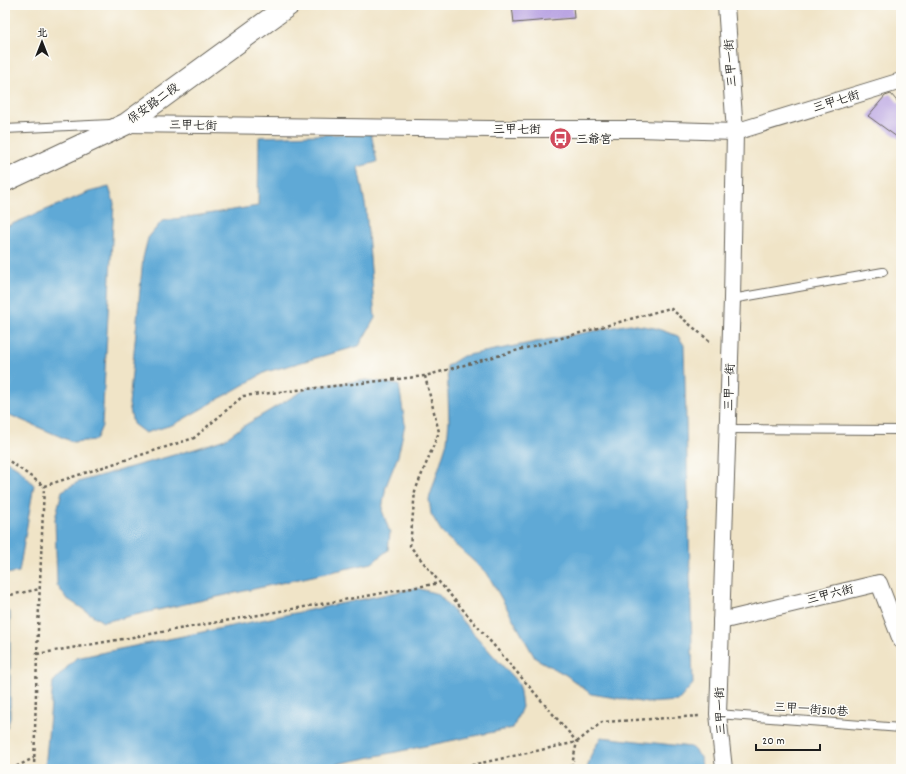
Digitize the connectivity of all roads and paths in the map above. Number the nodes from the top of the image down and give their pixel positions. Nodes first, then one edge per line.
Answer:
1 (289, 5) edge
2 (726, 5) edge
3 (901, 82) edge
4 (126, 124) junction
5 (5, 129) edge
6 (735, 132) junction
7 (5, 181) edge
8 (883, 272) dead end
9 (732, 299) junction
10 (730, 357) junction
11 (425, 376) junction
12 (727, 429) junction
13 (899, 430) dead end
14 (5, 458) edge
15 (44, 486) junction
16 (440, 583) junction
17 (40, 589) junction
18 (5, 596) edge
19 (721, 621) junction
20 (901, 640) edge
21 (37, 654) junction
22 (718, 714) junction
23 (901, 728) edge
24 (577, 742) junction
25 (34, 758) junction
26 (10, 769) edge
27 (34, 769) edge
28 (454, 769) edge
29 (571, 769) edge
30 (724, 769) edge

1 - 4 street, 保安路二段
2 - 6 street, 三甲一街
3 - 6 street, 三甲七街
4 - 5 lane
4 - 6 street, 三甲七街
4 - 7 street, 保安路二段
6 - 9 street, 三甲一街
8 - 9 lane
9 - 10 street, 三甲一街
10 - 11 path
10 - 12 street, 三甲一街
11 - 15 path
11 - 16 path
12 - 13 lane
12 - 19 street, 三甲一街
14 - 15 path
15 - 17 path
16 - 21 path
16 - 24 path
17 - 18 path
17 - 21 path
19 - 20 street, 三甲六街
19 - 22 street, 三甲一街
21 - 25 path
22 - 23 lane, 三甲一街510巷
22 - 24 path
22 - 30 street, 三甲一街
24 - 28 path
24 - 29 path
25 - 26 path
25 - 27 path

